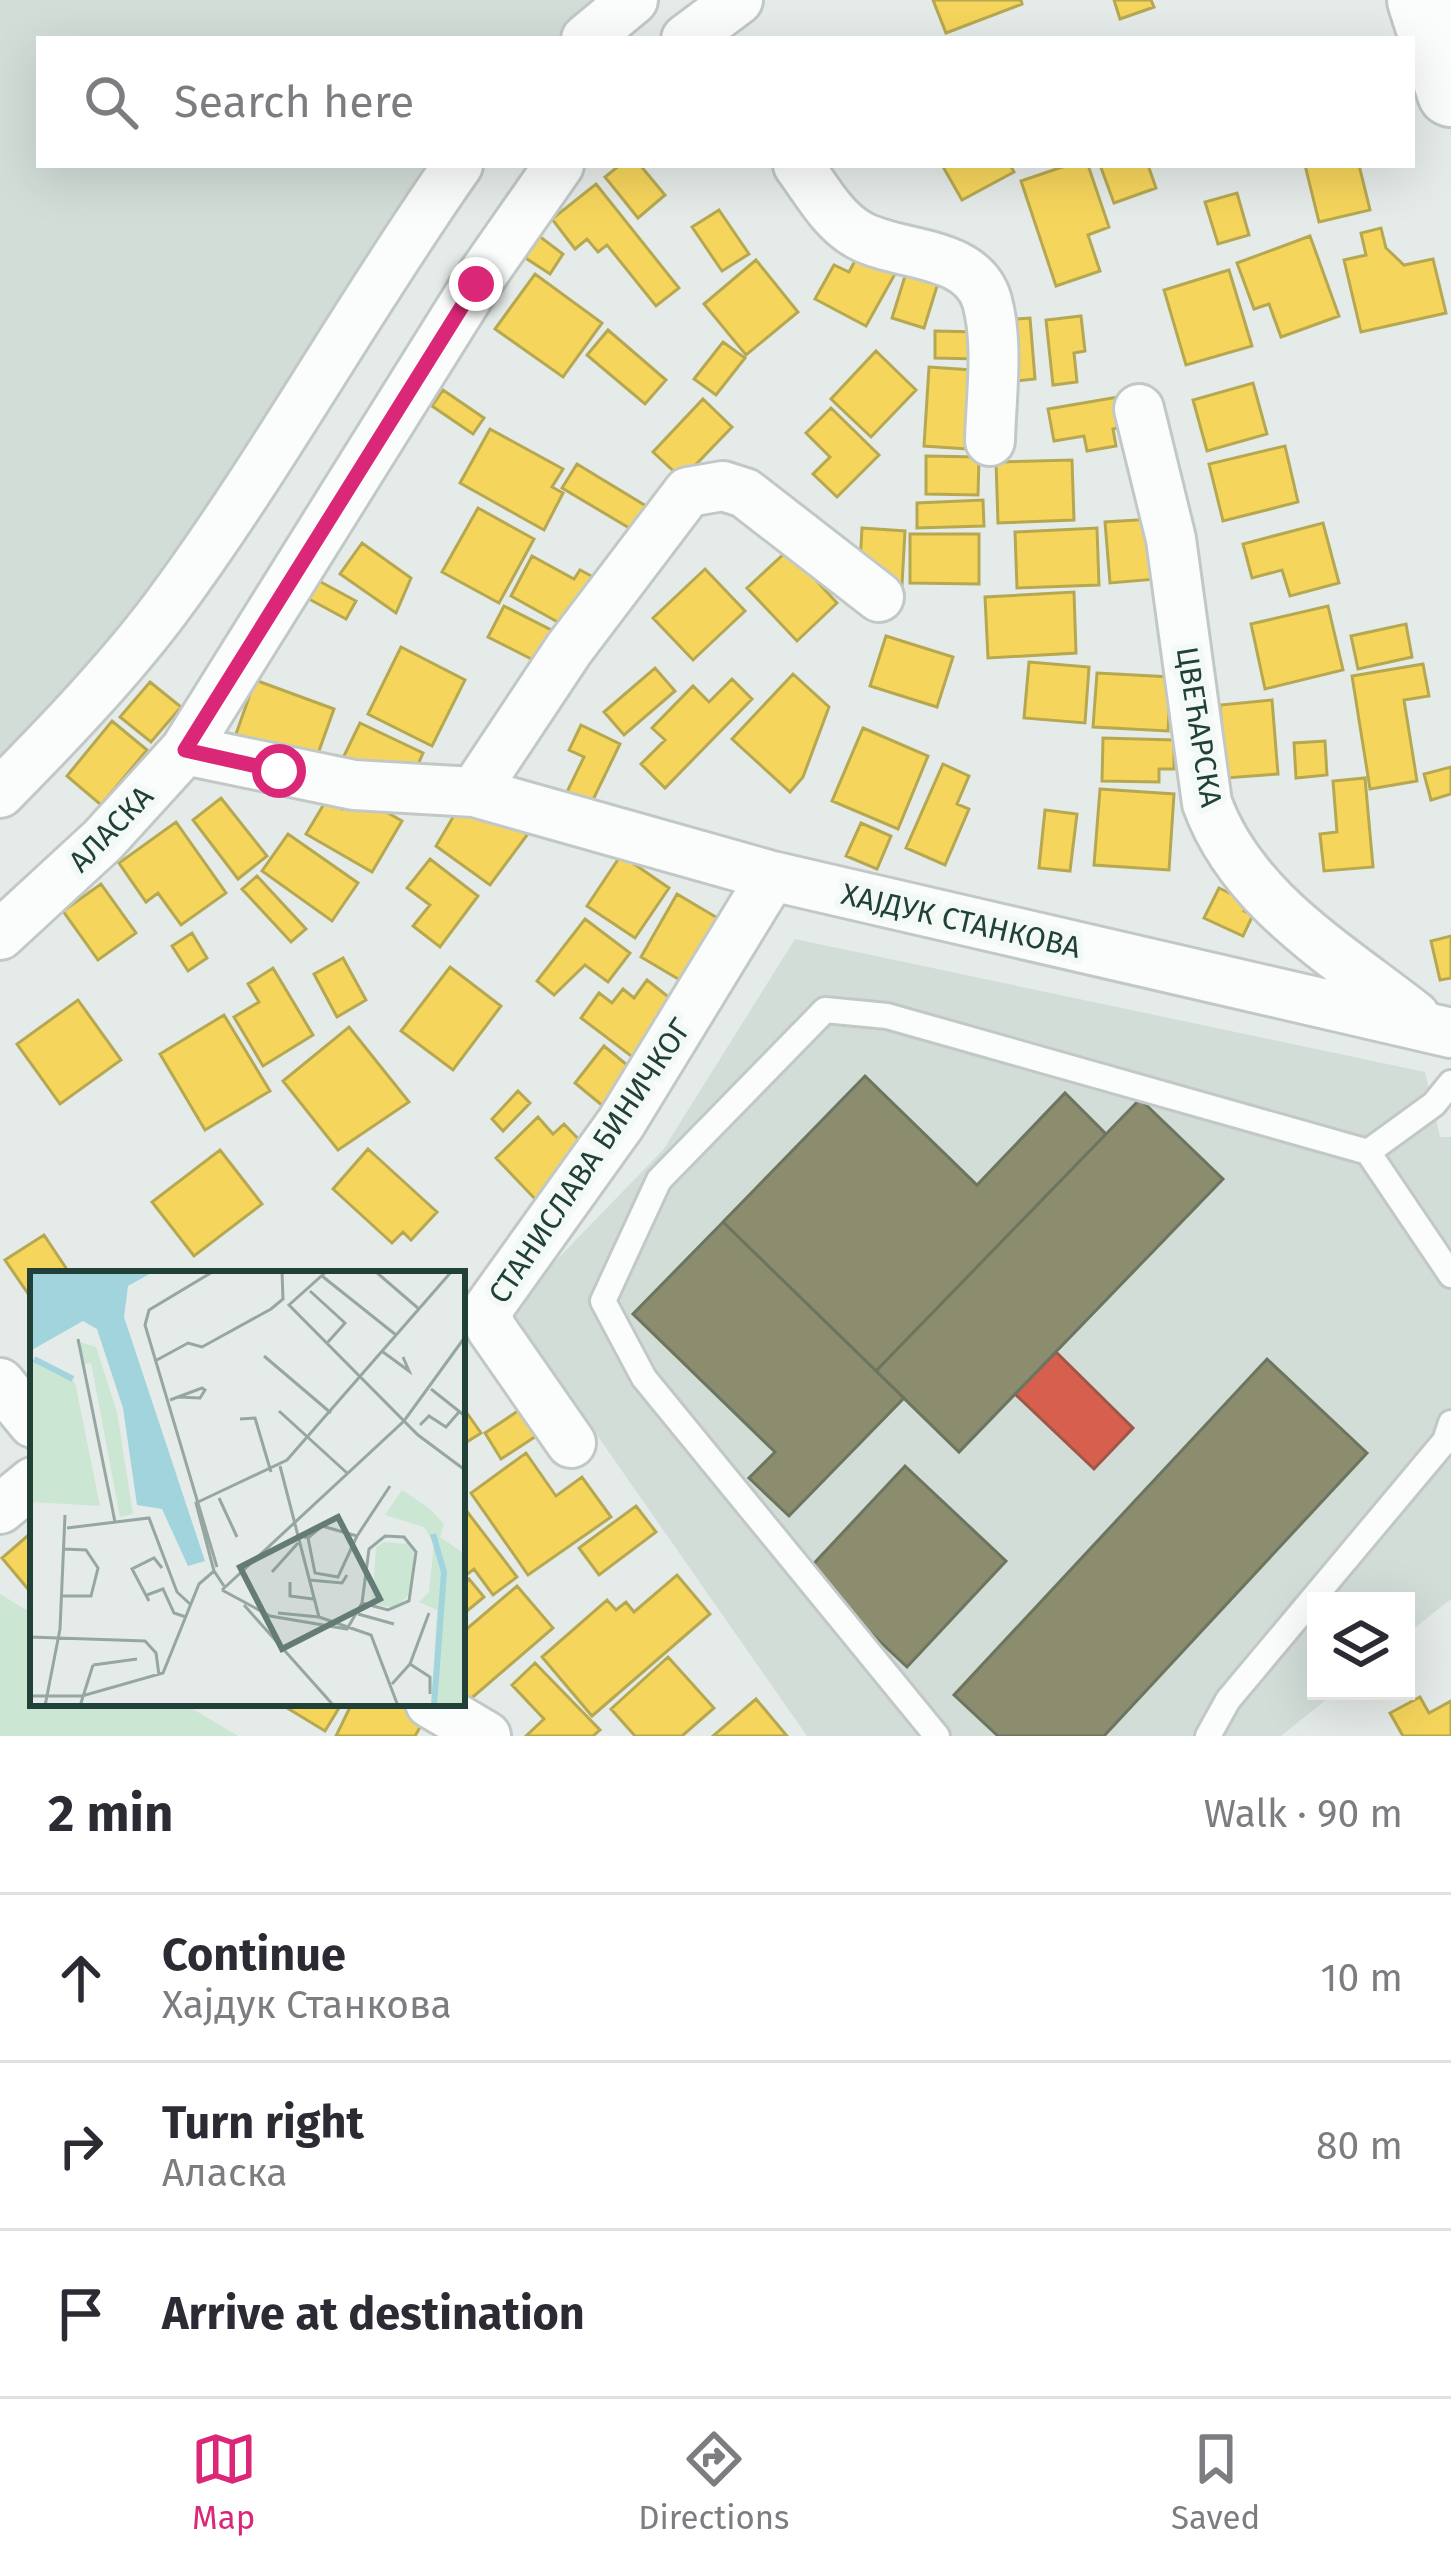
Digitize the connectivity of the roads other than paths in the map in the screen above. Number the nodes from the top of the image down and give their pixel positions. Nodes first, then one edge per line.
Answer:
1 (633, 0) edge
2 (1420, 0) edge
3 (590, 36) edge
4 (1451, 93) edge
5 (456, 168) edge
6 (557, 168) edge
7 (800, 168) edge
8 (1139, 409) dead end
9 (990, 441) dead end
10 (879, 597) dead end
11 (185, 750) junction
12 (474, 792) junction
13 (0, 793) edge
14 (772, 876) junction
15 (0, 935) edge
16 (1440, 1030) edge
17 (1451, 1083) edge
18 (1368, 1152) junction
19 (1451, 1275) edge
20 (0, 1383) edge
21 (30, 1419) edge
22 (1451, 1423) edge
23 (571, 1443) dead end
24 (30, 1484) edge
25 (0, 1509) edge
26 (435, 1706) edge
27 (486, 1736) edge
28 (938, 1736) edge
29 (1208, 1736) edge

1 - 3 street
2 - 4 main road
5 - 13 street
6 - 11 street, АЛАСКА
7 - 9 street
8 - 16 street, ЦВЕЋАРСКА
10 - 12 street
11 - 12 street, ХАЈДУК СТАНКОВА
11 - 15 street, АЛАСКА
12 - 14 street, ХАЈДУК СТАНКОВА
14 - 16 street, ХАЈДУК СТАНКОВА
14 - 23 street, СТАНИСЛАВА БИНИЧКОГ
17 - 18 lane
18 - 19 lane
18 - 28 lane
20 - 21 street
22 - 29 lane
24 - 25 street
26 - 27 street

